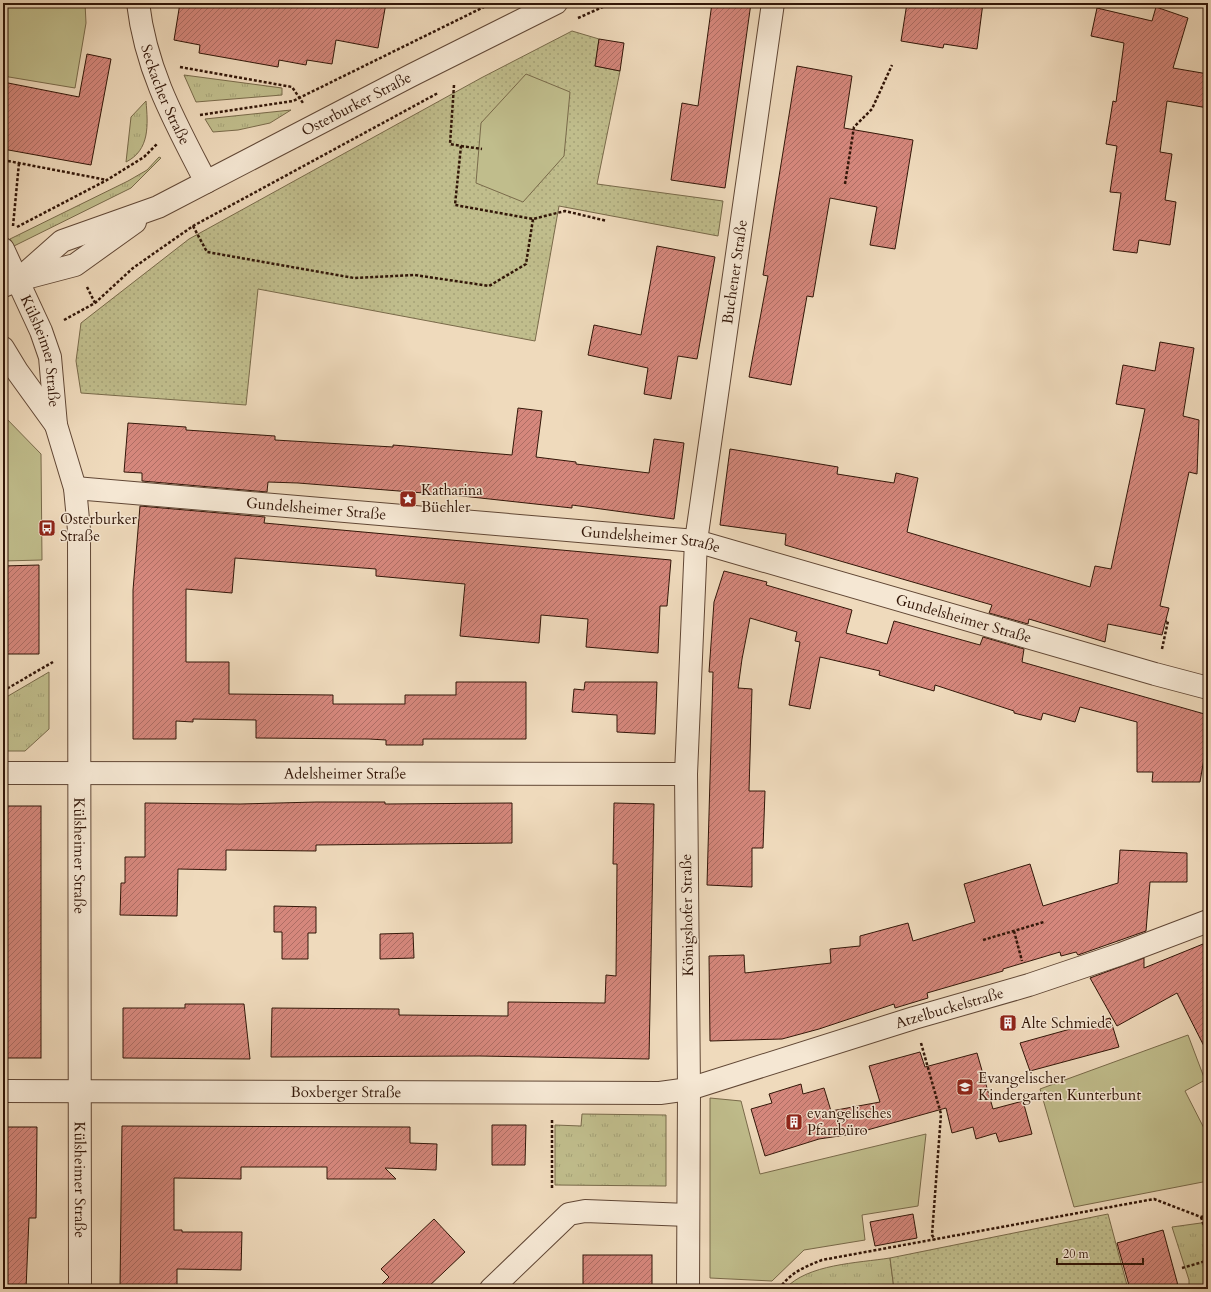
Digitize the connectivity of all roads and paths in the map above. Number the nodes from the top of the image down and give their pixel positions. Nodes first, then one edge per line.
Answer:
1 (138, 3) edge
2 (492, 3) edge
3 (556, 3) edge
4 (612, 3) edge
5 (773, 3) edge
6 (571, 22) dead end
7 (892, 65) dead end
8 (153, 74) junction
9 (461, 81) dead end
10 (454, 85) junction
11 (447, 88) dead end
12 (440, 92) dead end
13 (300, 97) junction
14 (178, 129) junction
15 (461, 146) junction
16 (482, 149) dead end
17 (3, 160) edge
18 (19, 163) junction
19 (107, 180) junction
20 (206, 182) junction
21 (845, 184) dead end
22 (532, 219) junction
23 (607, 221) dead end
24 (193, 226) junction
25 (3, 249) edge
26 (11, 283) edge
27 (41, 331) junction
28 (3, 348) edge
29 (56, 425) junction
30 (75, 488) junction
31 (696, 541) junction
32 (80, 661) junction
33 (1208, 688) edge
34 (3, 691) edge
35 (80, 772) junction
36 (3, 773) edge
37 (686, 774) junction
38 (1208, 921) edge
39 (1044, 922) dead end
40 (1014, 931) junction
41 (983, 940) dead end
42 (1029, 985) junction
43 (914, 1018) junction
44 (689, 1089) junction
45 (3, 1091) edge
46 (80, 1091) junction
47 (552, 1093) junction
48 (552, 1188) dead end
49 (688, 1215) junction
50 (1208, 1215) edge
51 (1201, 1218) junction
52 (1208, 1238) edge
53 (935, 1240) junction
54 (1208, 1258) edge
55 (1182, 1268) dead end
56 (80, 1289) edge
57 (491, 1289) edge
58 (688, 1289) edge
59 (779, 1289) edge

1 - 8 street, Seckacher Straße
2 - 13 path
3 - 20 street, Osterburker Straße
4 - 6 path
5 - 31 street, Buchener Straße
7 - 21 path
8 - 13 path
8 - 14 street, Seckacher Straße
9 - 10 path
10 - 11 path
10 - 15 path
12 - 24 path
13 - 14 path
14 - 19 path
14 - 20 street, Seckacher Straße
15 - 16 path
15 - 22 path
17 - 18 path
18 - 19 path
18 - 19 path
20 - 26 street, Osterburker Straße
22 - 23 path
22 - 24 path
24 - 27 path
25 - 26 street, Külsheimer Straße
26 - 27 street, Külsheimer Straße
27 - 29 street, Külsheimer Straße
28 - 29 street, Külsheimer Straße
29 - 30 street, Külsheimer Straße
30 - 31 street, Gundelsheimer Straße
30 - 32 street, Külsheimer Straße
31 - 33 street, Gundelsheimer Straße
31 - 37 street, Königshofer Straße
32 - 34 path
32 - 35 street, Külsheimer Straße
35 - 36 street, Adelsheimer Straße
35 - 37 street, Adelsheimer Straße
35 - 46 street, Külsheimer Straße
37 - 44 street, Königshofer Straße
38 - 42 street, Atzelbuckelstraße
39 - 40 path
40 - 41 path
40 - 42 path
42 - 43 street, Atzelbuckelstraße
43 - 44 street, Atzelbuckelstraße
43 - 53 path
44 - 47 street, Boxberger Straße
44 - 49 street, Königshofer Straße
45 - 46 street, Boxberger Straße
46 - 47 street, Boxberger Straße
46 - 56 street, Külsheimer Straße
47 - 48 path
49 - 57 street
49 - 58 street, Königshofer Straße
50 - 51 path
51 - 52 path
51 - 53 path
53 - 59 path
54 - 55 path

